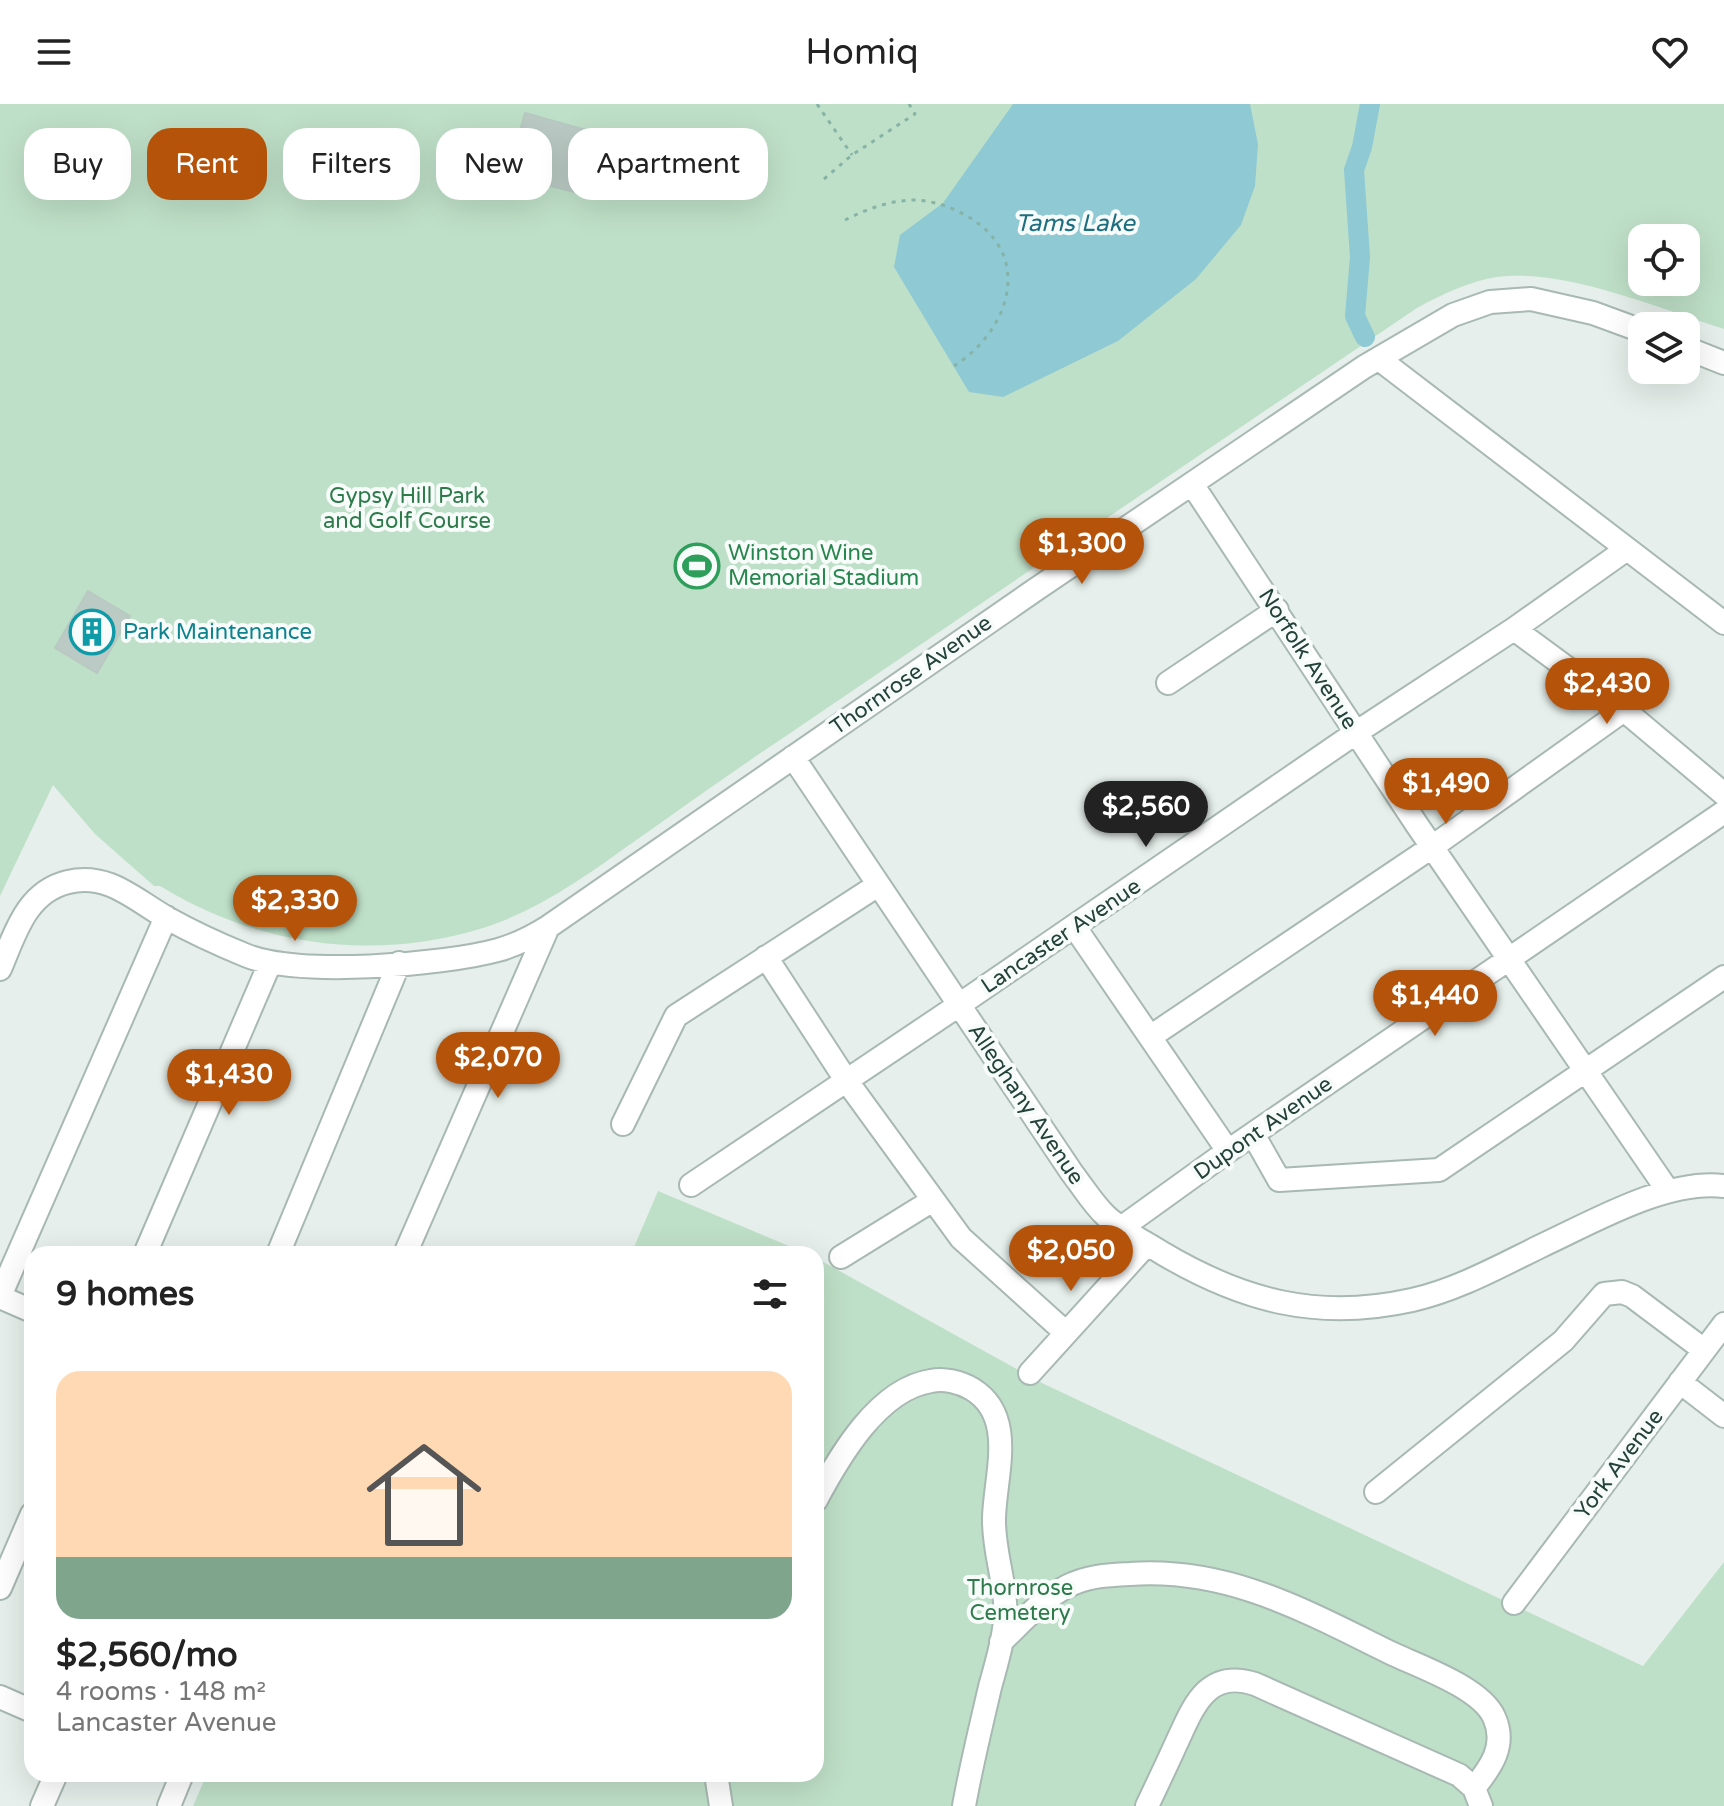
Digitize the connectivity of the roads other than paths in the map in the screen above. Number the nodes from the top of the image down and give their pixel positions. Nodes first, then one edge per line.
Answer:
1 (1628, 326) edge
2 (1700, 354) edge
3 (1379, 359) junction
4 (1724, 363) edge
5 (1192, 484) junction
6 (1627, 549) junction
7 (1277, 610) junction
8 (1724, 623) edge
9 (1514, 629) junction
10 (1168, 683) dead end
11 (1624, 710) junction
12 (1357, 732) junction
13 (793, 757) junction
14 (1724, 794) edge
15 (1724, 812) edge
16 (1432, 847) junction
17 (878, 885) junction
18 (166, 917) junction
19 (1074, 926) junction
20 (548, 927) junction
21 (766, 957) junction
22 (1509, 959) junction
23 (270, 963) junction
24 (399, 963) junction
25 (0, 969) edge
26 (1724, 977) edge
27 (959, 1005) junction
28 (1150, 1037) junction
29 (1585, 1071) junction
30 (846, 1080) junction
31 (623, 1124) dead end
32 (1253, 1134) junction
33 (1228, 1151) junction
34 (691, 1185) dead end
35 (1724, 1186) edge
36 (1668, 1191) junction
37 (933, 1200) junction
38 (1121, 1228) junction
39 (1147, 1244) junction
40 (148, 1246) edge
41 (281, 1246) edge
42 (408, 1246) edge
43 (841, 1257) dead end
44 (0, 1297) edge
45 (24, 1308) edge
46 (1724, 1324) edge
47 (1065, 1332) junction
48 (1704, 1350) junction
49 (1030, 1373) dead end
50 (1680, 1382) junction
51 (1724, 1416) edge
52 (824, 1486) edge
53 (1376, 1492) dead end
54 (24, 1532) edge
55 (0, 1588) edge
56 (1514, 1603) dead end
57 (1001, 1642) junction
58 (0, 1697) edge
59 (24, 1708) edge
60 (52, 1782) edge
61 (178, 1782) edge
62 (717, 1782) edge
63 (1478, 1797) edge
64 (42, 1806) edge
65 (169, 1806) edge
66 (721, 1806) edge
67 (964, 1806) edge
68 (1147, 1806) edge

1 - 3 street, Thornrose Avenue
2 - 4 street
3 - 5 street, Thornrose Avenue
3 - 6 street
5 - 7 street, Norfolk Avenue
5 - 13 street, Thornrose Avenue
6 - 8 street
6 - 9 street, Lancaster Avenue
7 - 10 street
7 - 12 street, Norfolk Avenue
9 - 11 street
9 - 12 street, Lancaster Avenue
11 - 14 street
11 - 16 street
12 - 16 street, Norfolk Avenue
12 - 19 street, Lancaster Avenue
13 - 17 street, Alleghany Avenue
13 - 20 street, Thornrose Avenue
15 - 22 street, Dupont Avenue
16 - 22 street, Norfolk Avenue
16 - 28 street
17 - 21 street
17 - 27 street, Alleghany Avenue
18 - 23 street, Thornrose Avenue
18 - 25 street, Thornrose Avenue
18 - 44 street
19 - 27 street, Lancaster Avenue
19 - 28 street
20 - 24 street, Thornrose Avenue
20 - 42 street
21 - 30 street
21 - 31 street
22 - 29 street, Norfolk Avenue
22 - 32 street, Dupont Avenue
23 - 24 street, Thornrose Avenue
23 - 40 street
24 - 41 street
26 - 29 street
27 - 30 street, Lancaster Avenue
27 - 38 street, Alleghany Avenue
28 - 33 street
29 - 32 street
29 - 36 street, Norfolk Avenue
30 - 34 street, Lancaster Avenue
30 - 37 street
32 - 33 street, Dupont Avenue
33 - 38 street, Dupont Avenue
35 - 36 street, Alleghany Avenue
36 - 39 street, Alleghany Avenue
37 - 43 street
37 - 47 street
38 - 39 street, Alleghany Avenue
39 - 47 street
44 - 45 street
46 - 48 street, York Avenue
47 - 49 street
48 - 50 street, York Avenue
48 - 53 street
50 - 51 street
50 - 56 street, York Avenue
52 - 57 street
54 - 55 street
57 - 63 street
57 - 67 street
58 - 59 street
60 - 64 street
61 - 65 street
62 - 66 street
63 - 68 street

